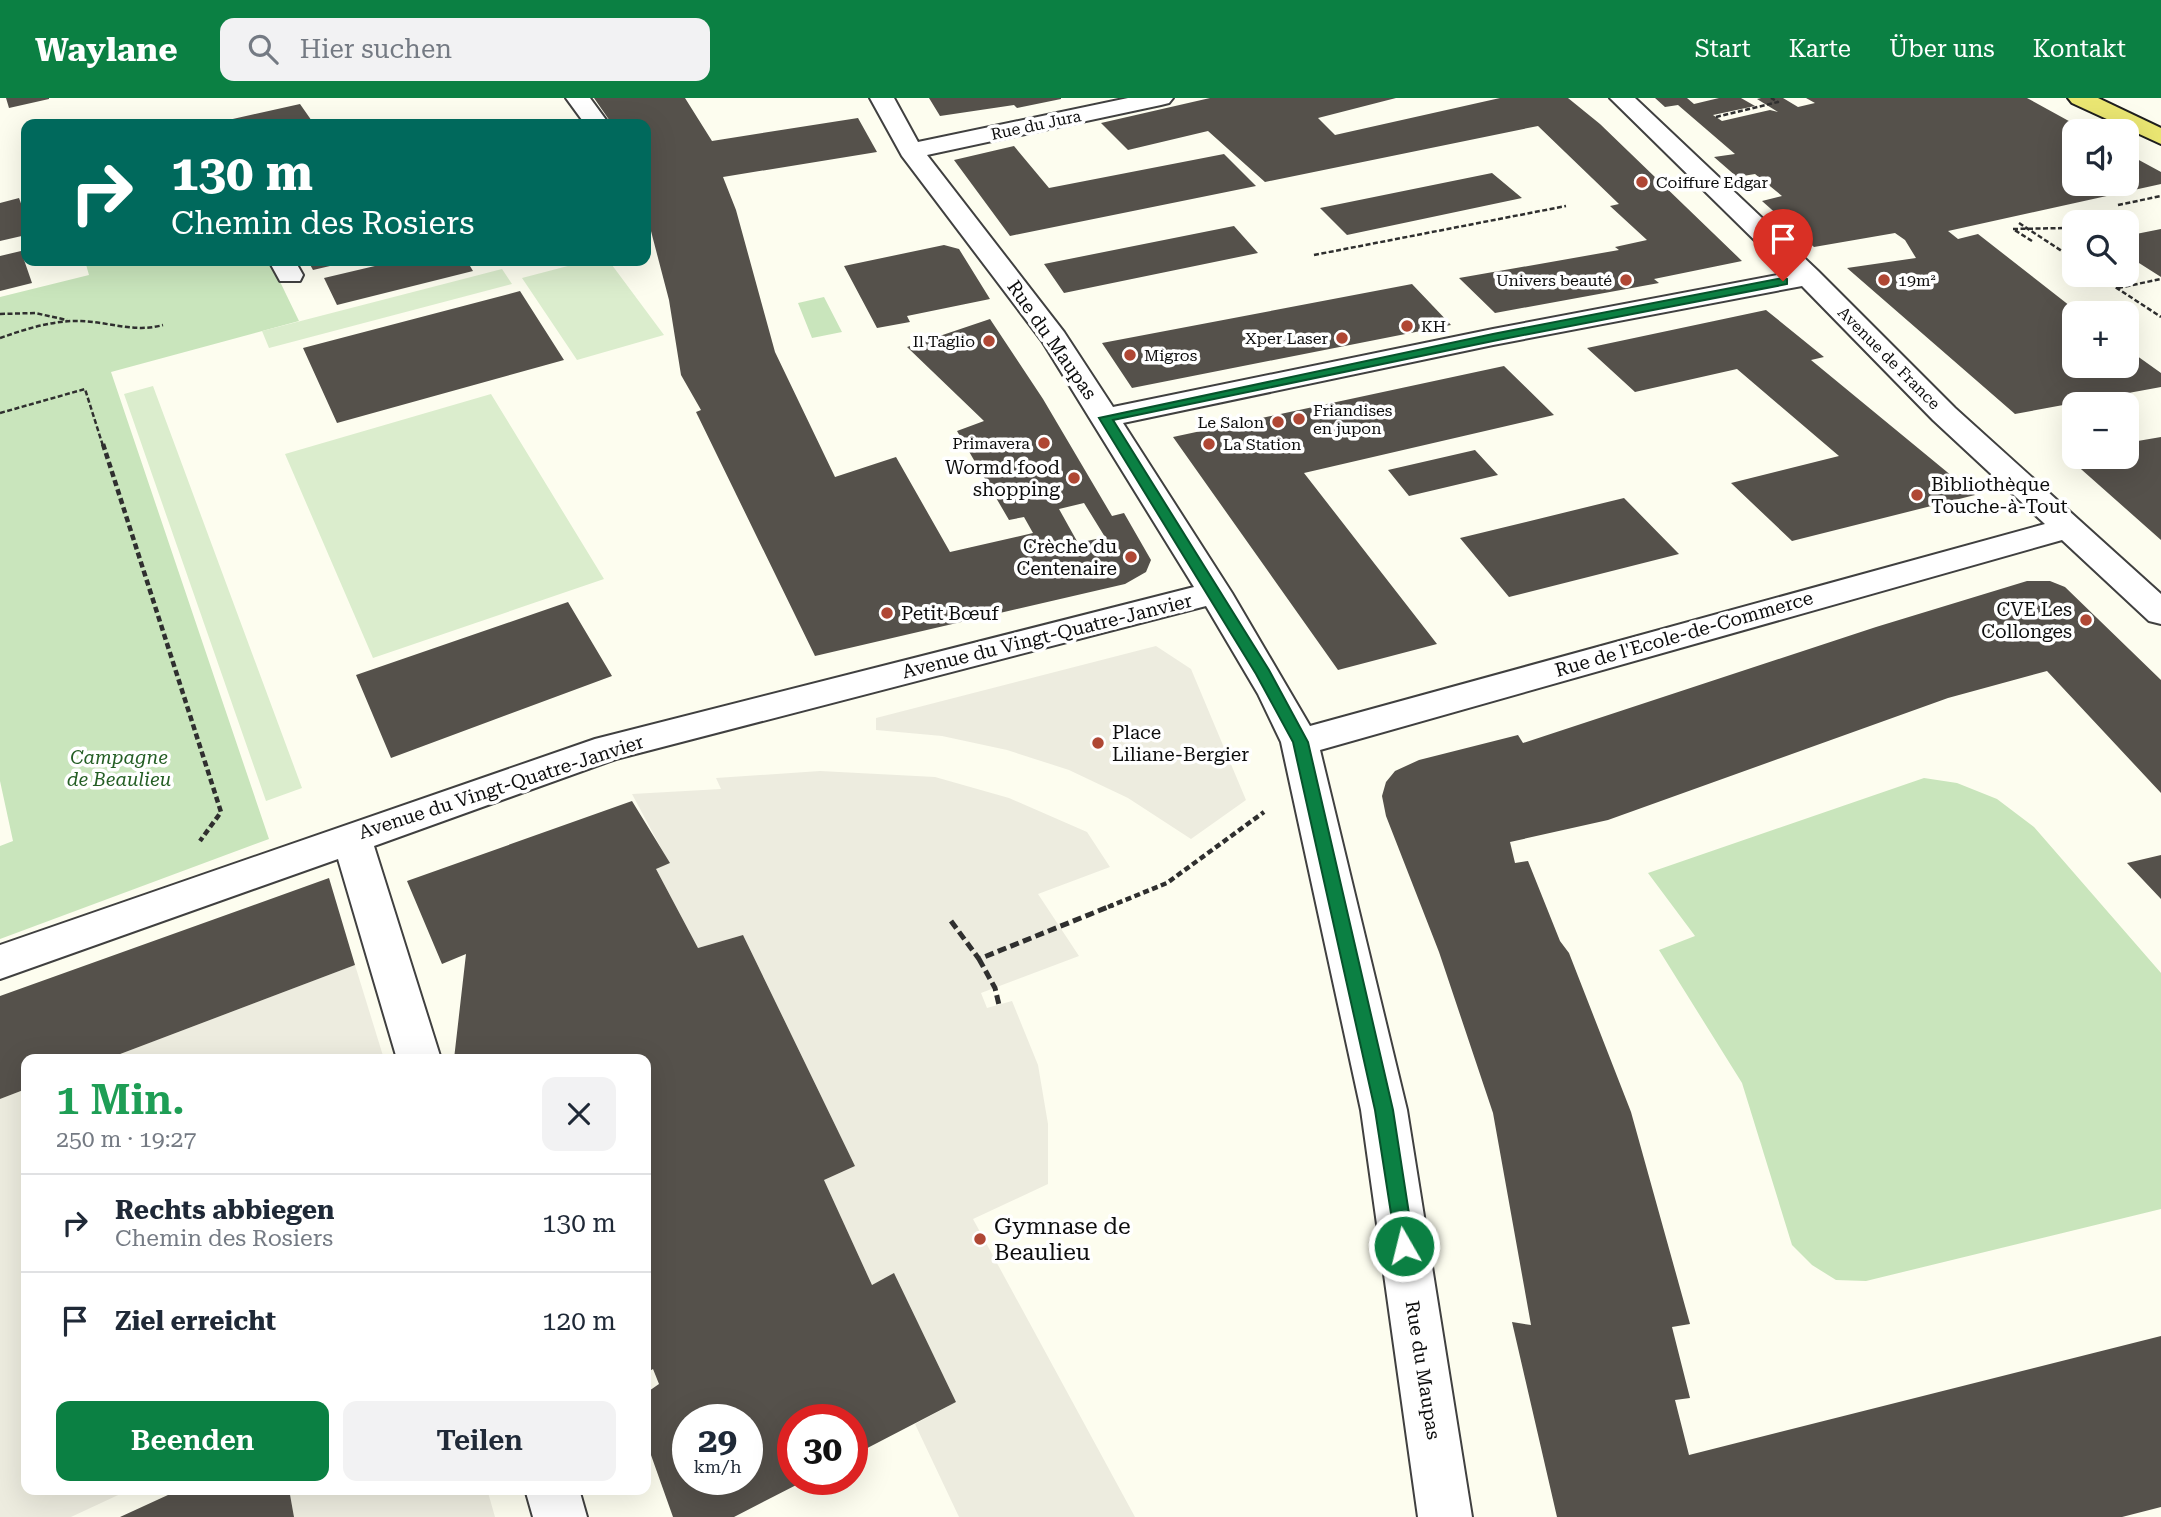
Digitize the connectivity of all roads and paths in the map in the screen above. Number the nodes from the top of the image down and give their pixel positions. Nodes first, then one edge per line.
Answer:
1 (578, 98) edge
2 (882, 98) edge
3 (1160, 98) edge
4 (1622, 98) edge
5 (1771, 98) edge
6 (2080, 98) edge
7 (2110, 98) edge
8 (1716, 117) dead end
9 (593, 119) edge
10 (2161, 128) edge
11 (2161, 137) edge
12 (911, 151) junction
13 (2161, 195) edge
14 (2118, 205) dead end
15 (1566, 206) dead end
16 (2019, 223) dead end
17 (2062, 228) edge
18 (2028, 229) junction
19 (2032, 242) dead end
20 (2062, 251) edge
21 (1314, 255) dead end
22 (1808, 277) junction
23 (2161, 279) edge
24 (2118, 288) joint
25 (0, 314) edge
26 (2161, 317) edge
27 (71, 321) junction
28 (163, 326) dead end
29 (0, 338) edge
30 (0, 414) edge
31 (1105, 418) junction
32 (2067, 528) junction
33 (1215, 593) junction
34 (2161, 613) edge
35 (1300, 742) junction
36 (1273, 805) dead end
37 (351, 836) junction
38 (198, 844) dead end
39 (951, 921) dead end
40 (979, 959) junction
41 (0, 962) edge
42 (999, 1004) dead end
43 (417, 1054) edge
44 (554, 1495) edge
45 (560, 1517) edge
46 (1445, 1517) edge

1 - 9 street
2 - 12 street, Rue du Maupas
3 - 12 street, Rue du Jura
4 - 22 street, Avenue de France
5 - 8 path
6 - 11 main road
7 - 10 main road
12 - 31 street, Rue du Maupas
13 - 14 path
15 - 21 path
16 - 18 path
17 - 18 path
18 - 19 path
18 - 20 path
22 - 31 street
22 - 32 street, Avenue de France
23 - 24 path
24 - 26 path
25 - 27 path
27 - 28 path
27 - 29 path
30 - 38 path
31 - 33 street, Rue du Maupas
32 - 34 street, Avenue de France
32 - 35 street, Rue de l'Ecole-de-Commerce
33 - 35 street, Rue du Maupas
33 - 37 street, Avenue du Vingt-Quatre-Janvier
35 - 46 street, Rue du Maupas
36 - 40 path
37 - 41 street, Avenue du Vingt-Quatre-Janvier
37 - 43 street
39 - 40 path
40 - 42 path
44 - 45 street

